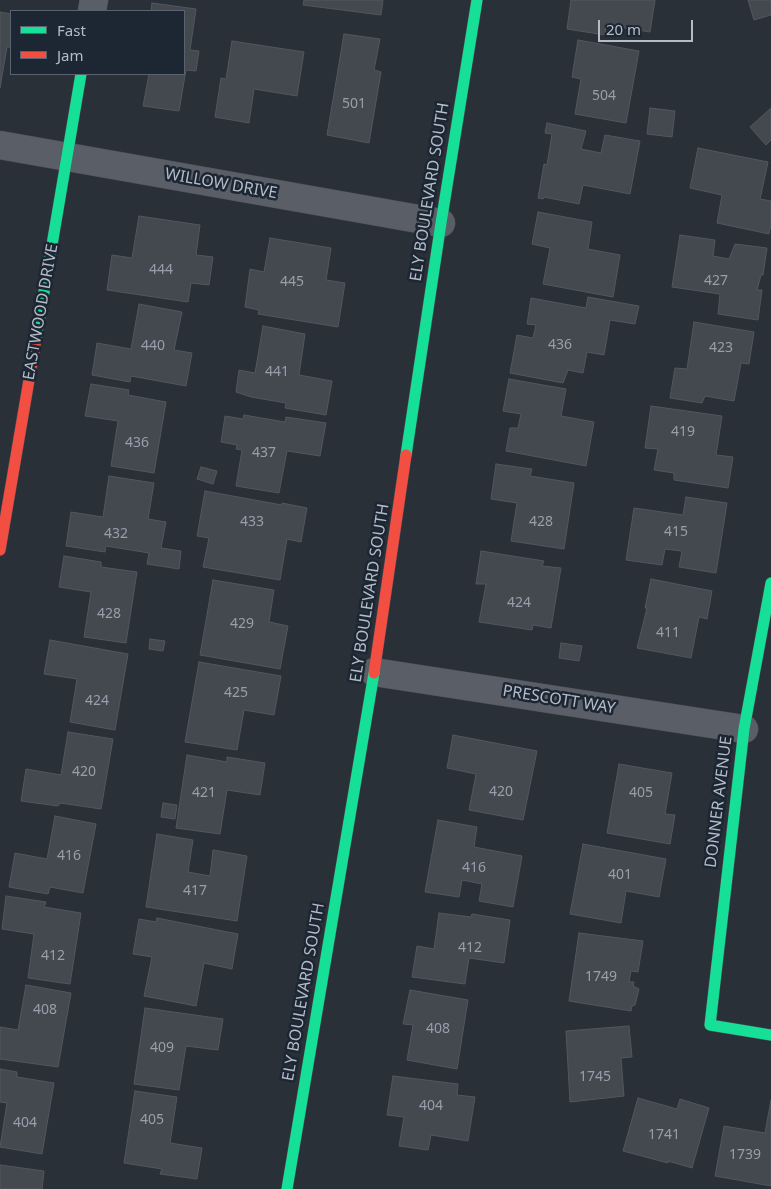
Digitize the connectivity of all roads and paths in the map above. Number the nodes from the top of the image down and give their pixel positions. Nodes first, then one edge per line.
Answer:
1 (477, 0) edge
2 (81, 75) edge
3 (0, 145) edge
4 (67, 157) junction
5 (441, 223) junction
6 (3, 513) edge
7 (0, 550) edge
8 (771, 583) edge
9 (374, 672) junction
10 (744, 728) junction
11 (771, 1035) edge
12 (287, 1189) edge

1 - 5 main road, ELY BOULEVARD SOUTH
2 - 4 main road, EASTWOOD DRIVE
3 - 4 street, WILLOW DRIVE
4 - 5 street, WILLOW DRIVE
4 - 6 main road, EASTWOOD DRIVE
5 - 9 main road, ELY BOULEVARD SOUTH
6 - 7 main road, EASTWOOD DRIVE
8 - 10 main road, DONNER AVENUE
9 - 10 street, PRESCOTT WAY
9 - 12 main road, ELY BOULEVARD SOUTH
10 - 11 main road, DONNER AVENUE

